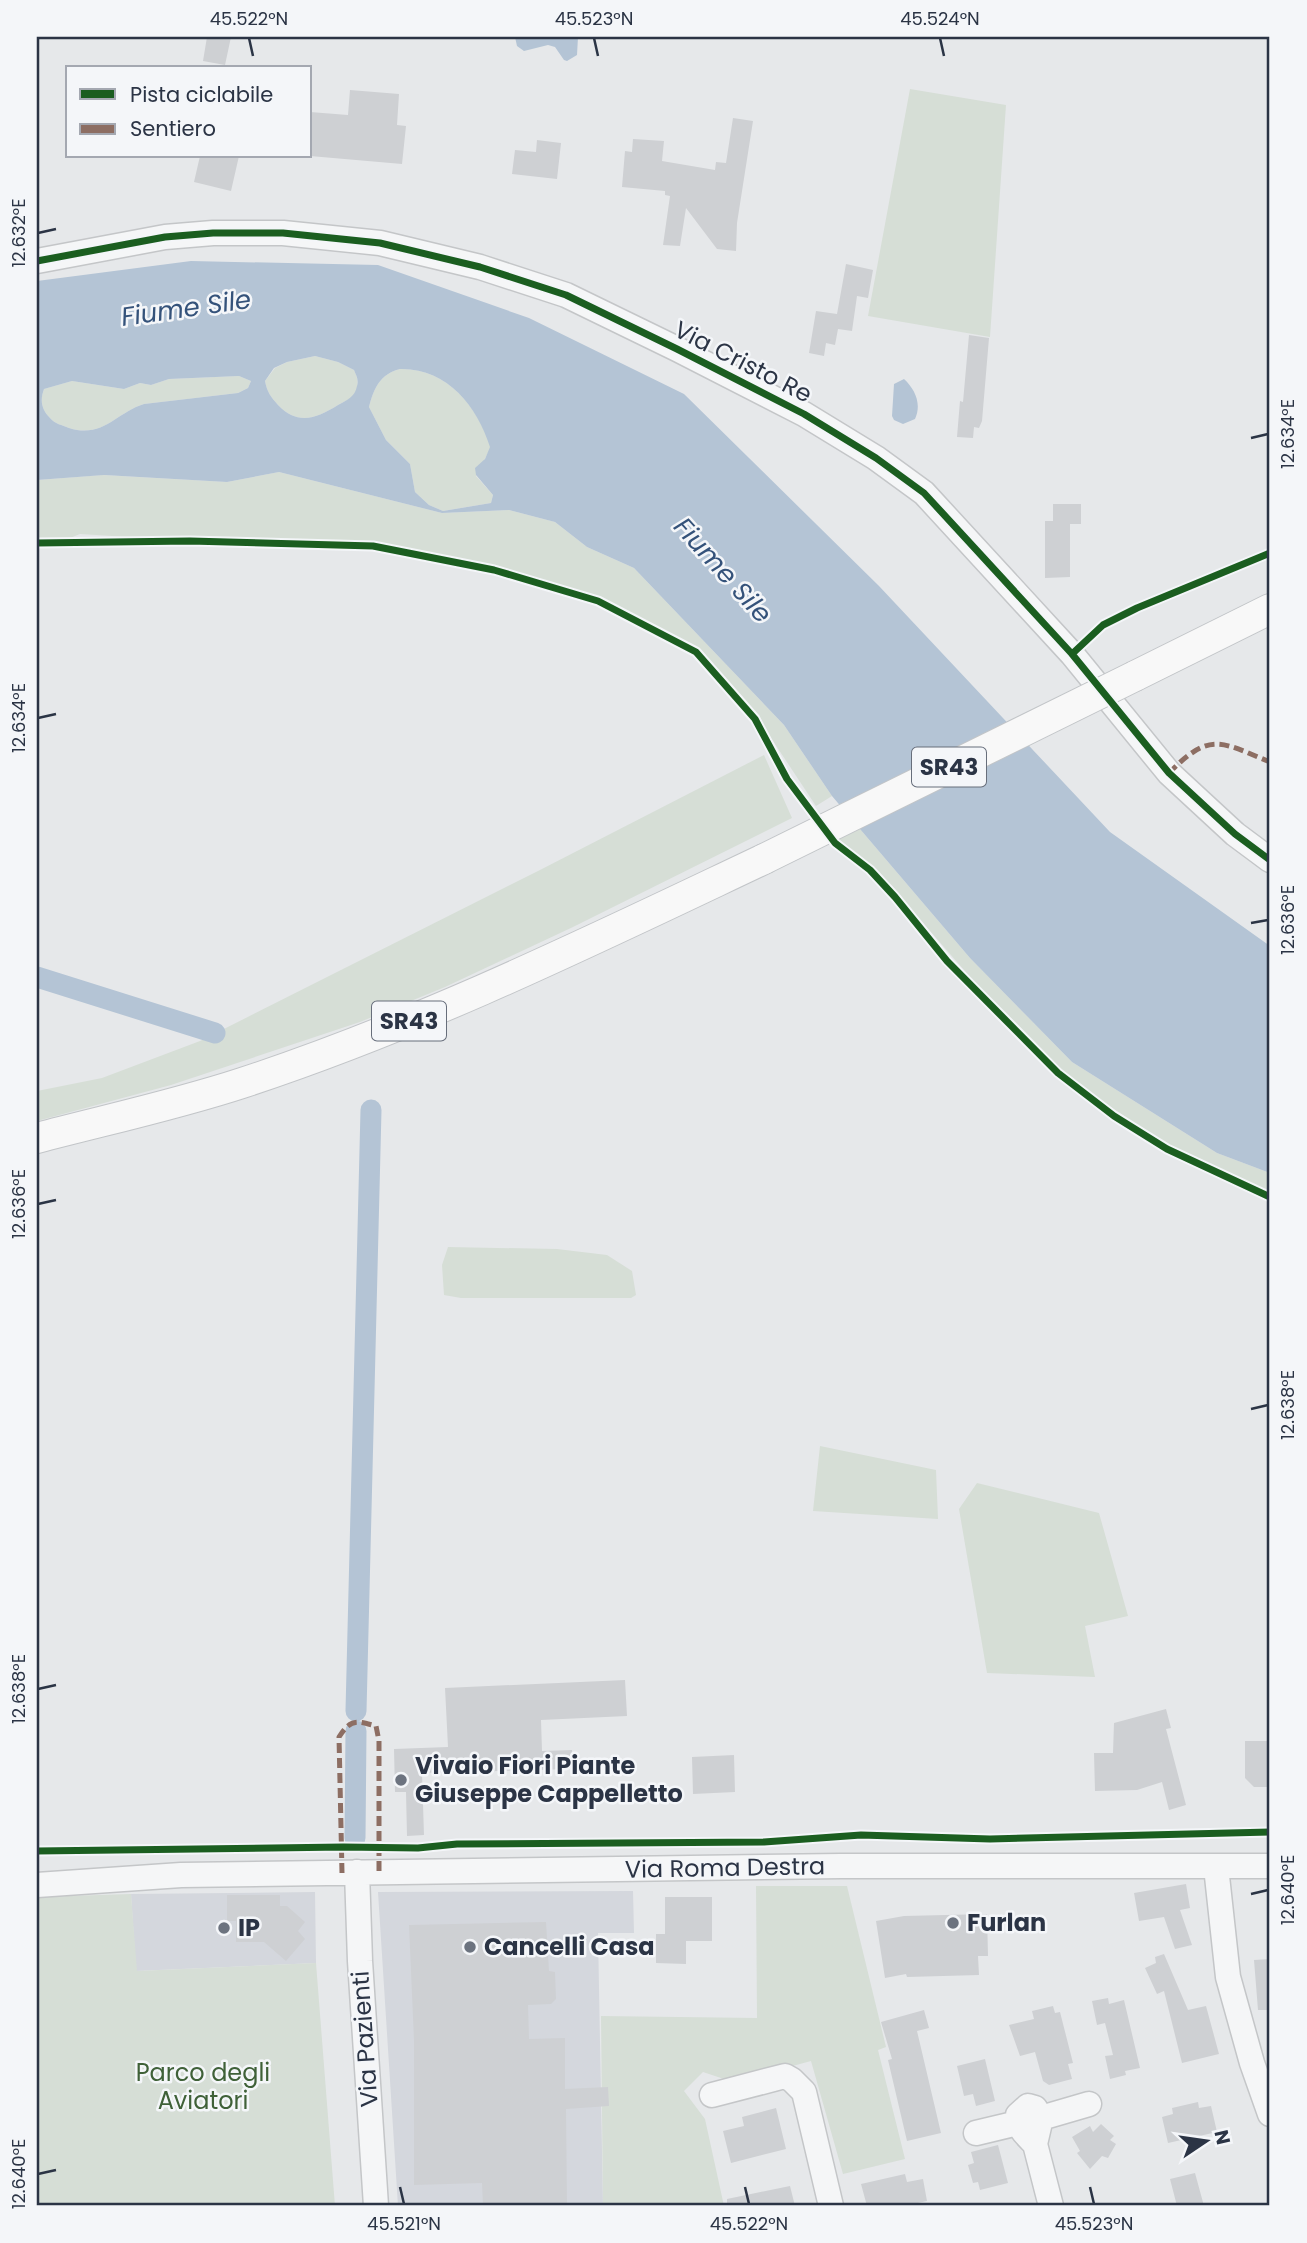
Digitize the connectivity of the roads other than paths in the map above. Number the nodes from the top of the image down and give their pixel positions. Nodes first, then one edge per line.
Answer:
1 (37, 261) edge
2 (1270, 609) edge
3 (1270, 860) edge
4 (37, 1138) edge
5 (1270, 1866) edge
6 (1216, 1867) junction
7 (37, 1868) edge
8 (357, 1872) junction
9 (181, 1875) junction
10 (37, 1885) edge
11 (712, 2095) dead end
12 (1089, 2104) dead end
13 (1270, 2114) edge
14 (1029, 2121) junction
15 (976, 2133) dead end
16 (376, 2206) edge
17 (831, 2206) edge
18 (1051, 2206) edge

1 - 3 street, Via Cristo Re
2 - 4 main road, SR43, bridge
5 - 6 street, Via Roma Destra
6 - 8 street, Via Roma Destra
6 - 13 street
7 - 9 street, Via Roma Destra
8 - 9 street, Via Roma Destra
8 - 16 street, Via Pazienti
9 - 10 street, Via Roma Destra
11 - 17 street
12 - 14 street
14 - 15 street
14 - 18 street

